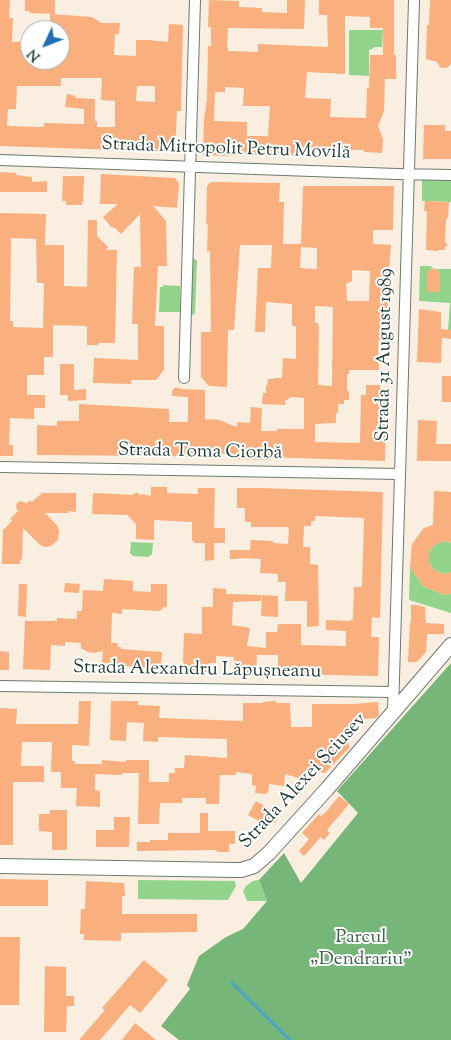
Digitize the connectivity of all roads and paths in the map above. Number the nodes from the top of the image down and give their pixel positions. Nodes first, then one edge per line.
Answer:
1 (195, 0) edge
2 (414, 0) edge
3 (0, 160) edge
4 (190, 167) junction
5 (408, 175) junction
6 (451, 175) edge
7 (184, 378) dead end
8 (0, 467) edge
9 (400, 474) junction
10 (451, 645) edge
11 (0, 686) edge
12 (393, 692) junction
13 (393, 712) junction
14 (0, 866) edge

1 - 4 street
2 - 5 street, Strada 31 August 1989
3 - 4 street, Strada Mitropolit Petru Movilă
4 - 5 street, Strada Mitropolit Petru Movilă
4 - 7 street
5 - 6 street, Strada Mitropolit Petru Movilă
5 - 9 street, Strada 31 August 1989
8 - 9 street, Strada Toma Ciorbă
9 - 12 street, Strada 31 August 1989
10 - 13 main road, Strada Alexei Șciusev
11 - 12 street, Strada Alexandru Lăpușneanu
12 - 13 street, Strada 31 August 1989
13 - 14 main road, Strada Alexei Șciusev

